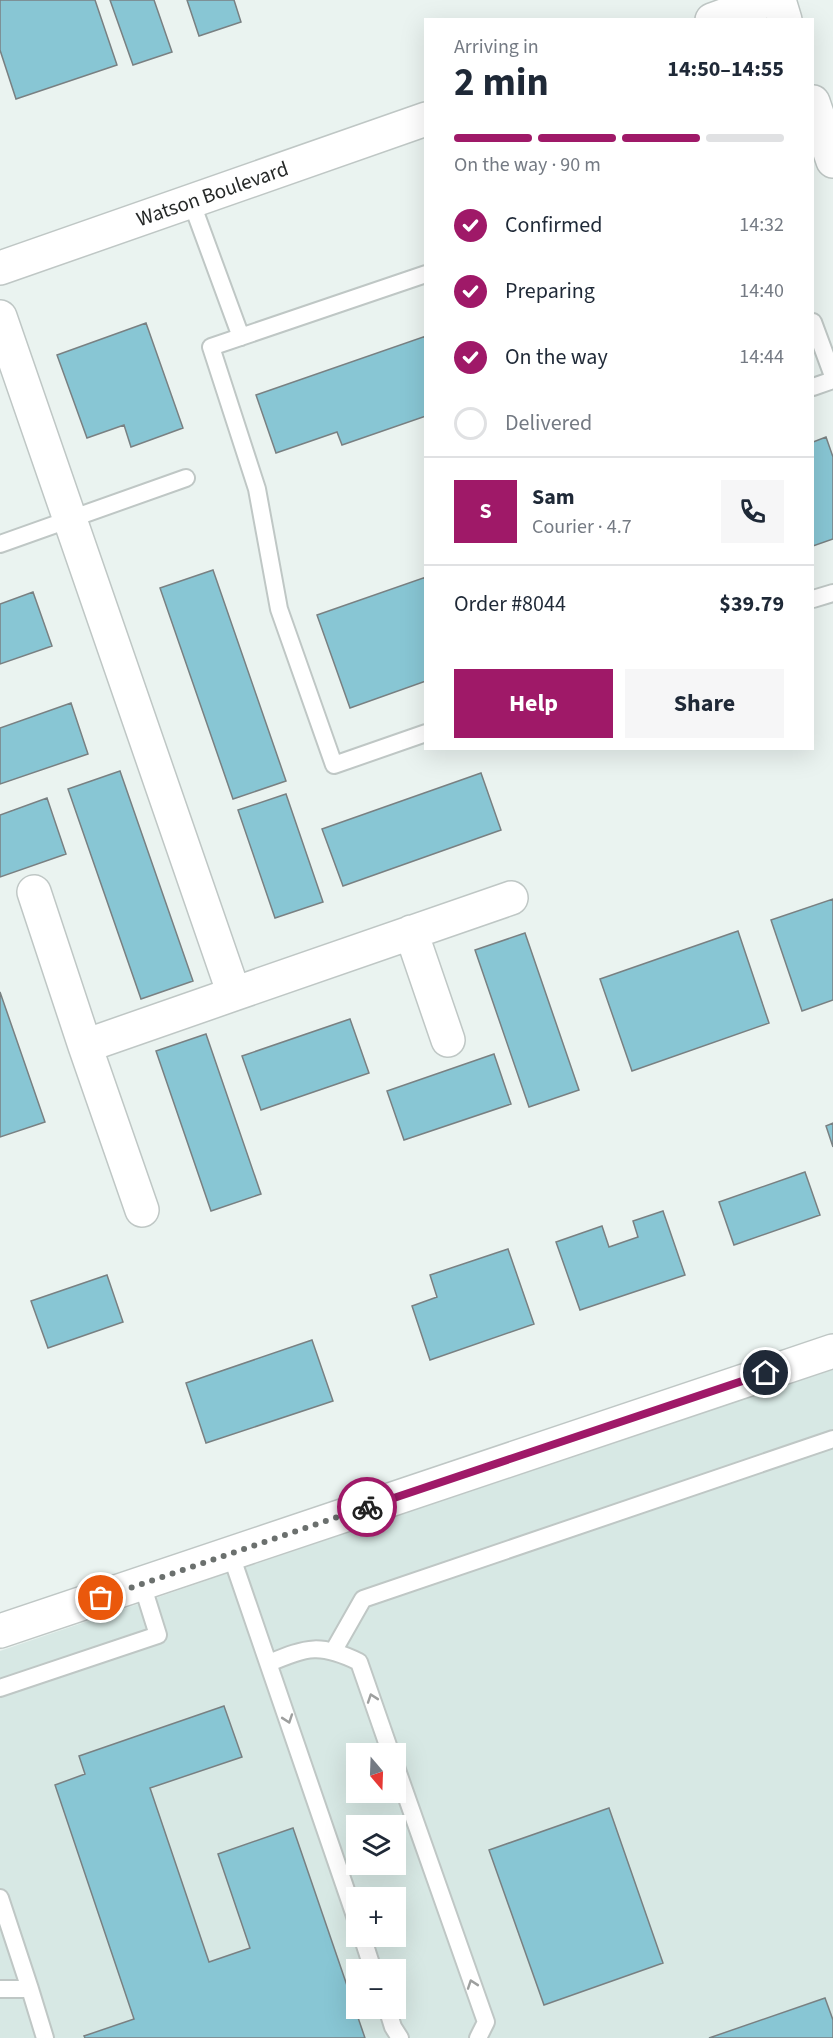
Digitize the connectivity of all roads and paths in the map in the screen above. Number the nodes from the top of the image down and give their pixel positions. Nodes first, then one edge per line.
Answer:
1 (768, 0) edge
2 (779, 0) edge
3 (718, 18) edge
4 (784, 18) edge
5 (815, 114) edge
6 (424, 120) edge
7 (833, 161) edge
8 (190, 201) junction
9 (0, 268) edge
10 (424, 275) edge
11 (0, 316) edge
12 (814, 325) edge
13 (241, 337) junction
14 (833, 378) edge
15 (814, 387) edge
16 (186, 478) dead end
17 (70, 519) junction
18 (0, 544) edge
19 (833, 592) edge
20 (814, 600) edge
21 (424, 734) edge
22 (34, 892) dead end
23 (512, 898) dead end
24 (411, 932) junction
25 (234, 994) junction
26 (448, 1040) dead end
27 (85, 1046) junction
28 (142, 1210) dead end
29 (833, 1351) edge
30 (833, 1438) edge
31 (231, 1555) junction
32 (141, 1584) junction
33 (0, 1631) edge
34 (334, 1650) junction
35 (269, 1663) junction
36 (0, 1688) edge
37 (387, 1743) edge
38 (406, 1795) edge
39 (346, 1890) edge
40 (0, 1898) edge
41 (0, 1989) edge
42 (30, 1989) junction
43 (392, 2019) edge
44 (45, 2038) edge
45 (400, 2038) edge
46 (478, 2038) edge

1 - 3 street
2 - 4 street
5 - 7 street
6 - 8 street, Watson Boulevard
8 - 9 street, Watson Boulevard
8 - 13 lane
10 - 13 lane
11 - 17 street
12 - 14 lane
13 - 21 lane
14 - 15 lane
16 - 17 lane
17 - 18 lane
17 - 25 street
19 - 20 lane
22 - 27 street
23 - 24 street
24 - 25 street
24 - 26 street
25 - 27 street
27 - 28 street
29 - 31 street
30 - 34 lane
31 - 32 street
31 - 35 lane
32 - 33 street
32 - 36 lane
34 - 35 lane
37 -> 34 lane
35 -> 39 lane
46 -> 38 lane
40 - 42 lane
41 - 42 lane
42 - 44 lane
43 - 45 lane

